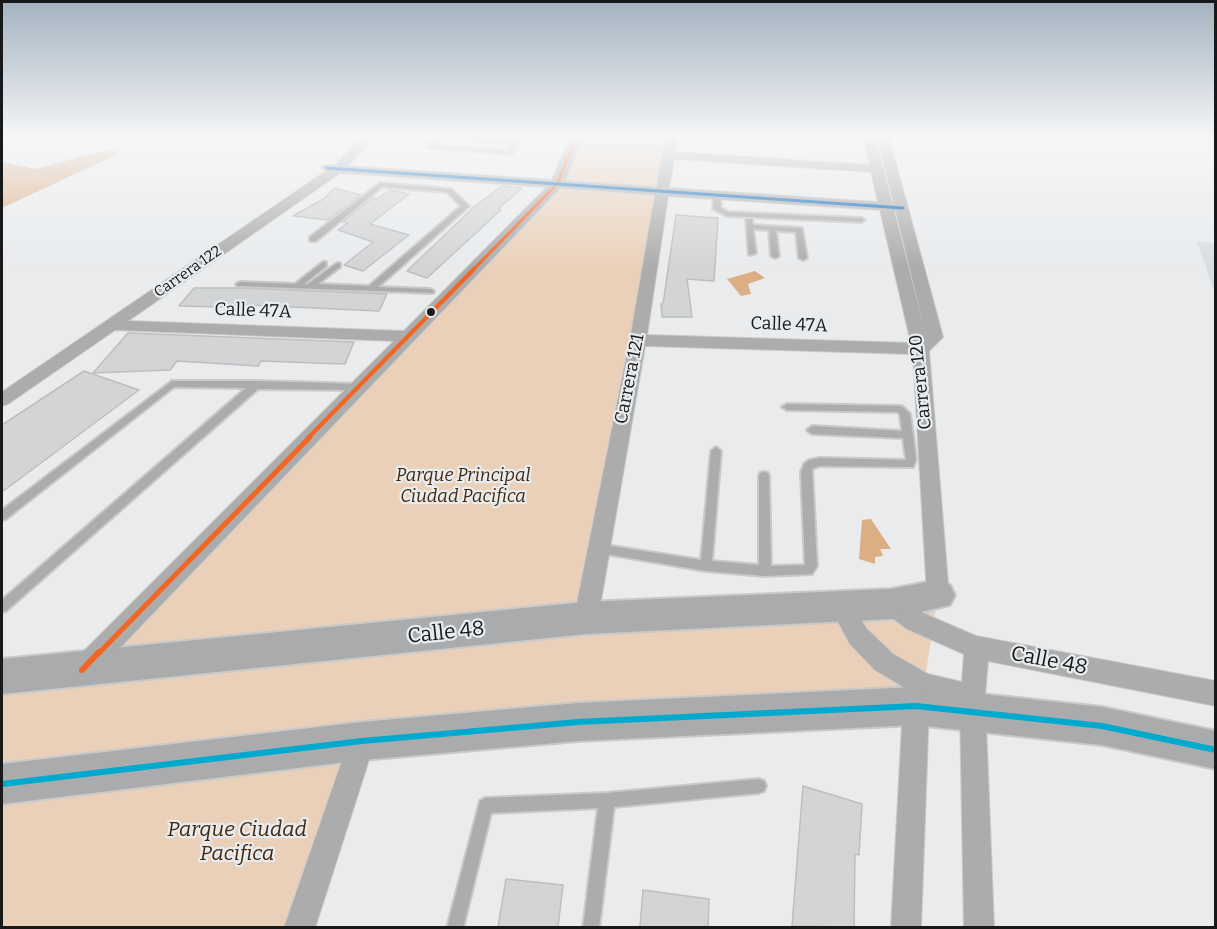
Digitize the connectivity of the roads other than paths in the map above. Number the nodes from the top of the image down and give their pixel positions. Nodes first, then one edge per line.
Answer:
1 (313, 181) edge
2 (517, 181) edge
3 (663, 181) edge
4 (879, 181) edge
5 (896, 181) edge
6 (557, 184) junction
7 (661, 191) junction
8 (717, 195) junction
9 (886, 206) junction
10 (903, 208) junction
11 (748, 215) junction
12 (861, 220) dead end
13 (750, 227) junction
14 (772, 228) junction
15 (314, 239) dead end
16 (752, 254) dead end
17 (775, 255) dead end
18 (803, 258) dead end
19 (323, 264) dead end
20 (337, 266) dead end
21 (240, 284) dead end
22 (297, 285) junction
23 (311, 286) junction
24 (372, 288) junction
25 (430, 291) joint
26 (452, 292) junction
27 (105, 324) junction
28 (408, 336) junction
29 (638, 340) junction
30 (928, 343) junction
31 (257, 384) junction
32 (2, 387) edge
33 (359, 387) junction
34 (2, 400) edge
35 (787, 407) dead end
36 (812, 430) dead end
37 (908, 435) junction
38 (716, 451) dead end
39 (764, 476) dead end
40 (2, 516) edge
41 (598, 549) junction
42 (706, 566) junction
43 (765, 571) junction
44 (938, 595) joint
45 (891, 604) junction
46 (842, 607) junction
47 (2, 608) edge
48 (586, 618) junction
49 (976, 646) junction
50 (82, 670) junction
51 (2, 677) edge
52 (1215, 694) edge
53 (972, 704) junction
54 (916, 706) junction
55 (362, 741) junction
56 (1215, 750) edge
57 (2, 784) edge
58 (759, 786) dead end
59 (607, 800) junction
60 (299, 927) edge
61 (455, 927) edge
62 (591, 927) edge
63 (906, 927) edge
64 (979, 927) edge

1 - 27 street, Carrera 122
2 - 6 street
3 - 7 street, Carrera 121
4 - 9 street, Carrera 120
5 - 10 street, Carrera 120
6 - 7 street
6 - 26 street
7 - 8 street
7 - 29 street, Carrera 121
8 - 9 street
8 - 11 lane
9 - 10 street
9 - 30 street, Carrera 120
10 - 30 street, Carrera 120
11 - 12 lane
11 - 13 lane
13 - 14 lane
13 - 16 lane
14 - 17 lane
14 - 18 lane
15 - 24 lane
19 - 22 lane
20 - 23 lane
21 - 22 lane
22 - 23 lane
23 - 24 lane
24 - 25 lane
25 - 26 street
26 - 28 street
27 - 28 street, Calle 47A
27 - 32 street, Carrera 122
27 - 34 street, Carrera 122
28 - 33 street
29 - 30 street, Calle 47A
29 - 41 street, Carrera 121
30 - 44 street, Carrera 120
31 - 33 lane
31 - 40 lane
31 - 47 lane
33 - 50 street
35 - 37 lane
36 - 37 lane
37 - 43 lane
38 - 42 lane
39 - 43 lane
41 - 42 lane
41 - 48 street, Carrera 121
42 - 43 lane
44 - 45 main road, Calle 48
45 - 46 main road, Calle 48
45 - 49 street, Calle 48
46 - 48 main road, Calle 48
46 - 53 street
48 - 50 main road, Calle 48
49 - 52 street, Calle 48
49 - 53 street
50 - 51 main road, Calle 48
53 - 54 main road
53 - 56 main road
53 - 64 street
54 - 55 main road
54 - 63 street
55 - 57 main road
55 - 60 street
58 - 59 lane
59 - 61 lane
59 - 62 lane

